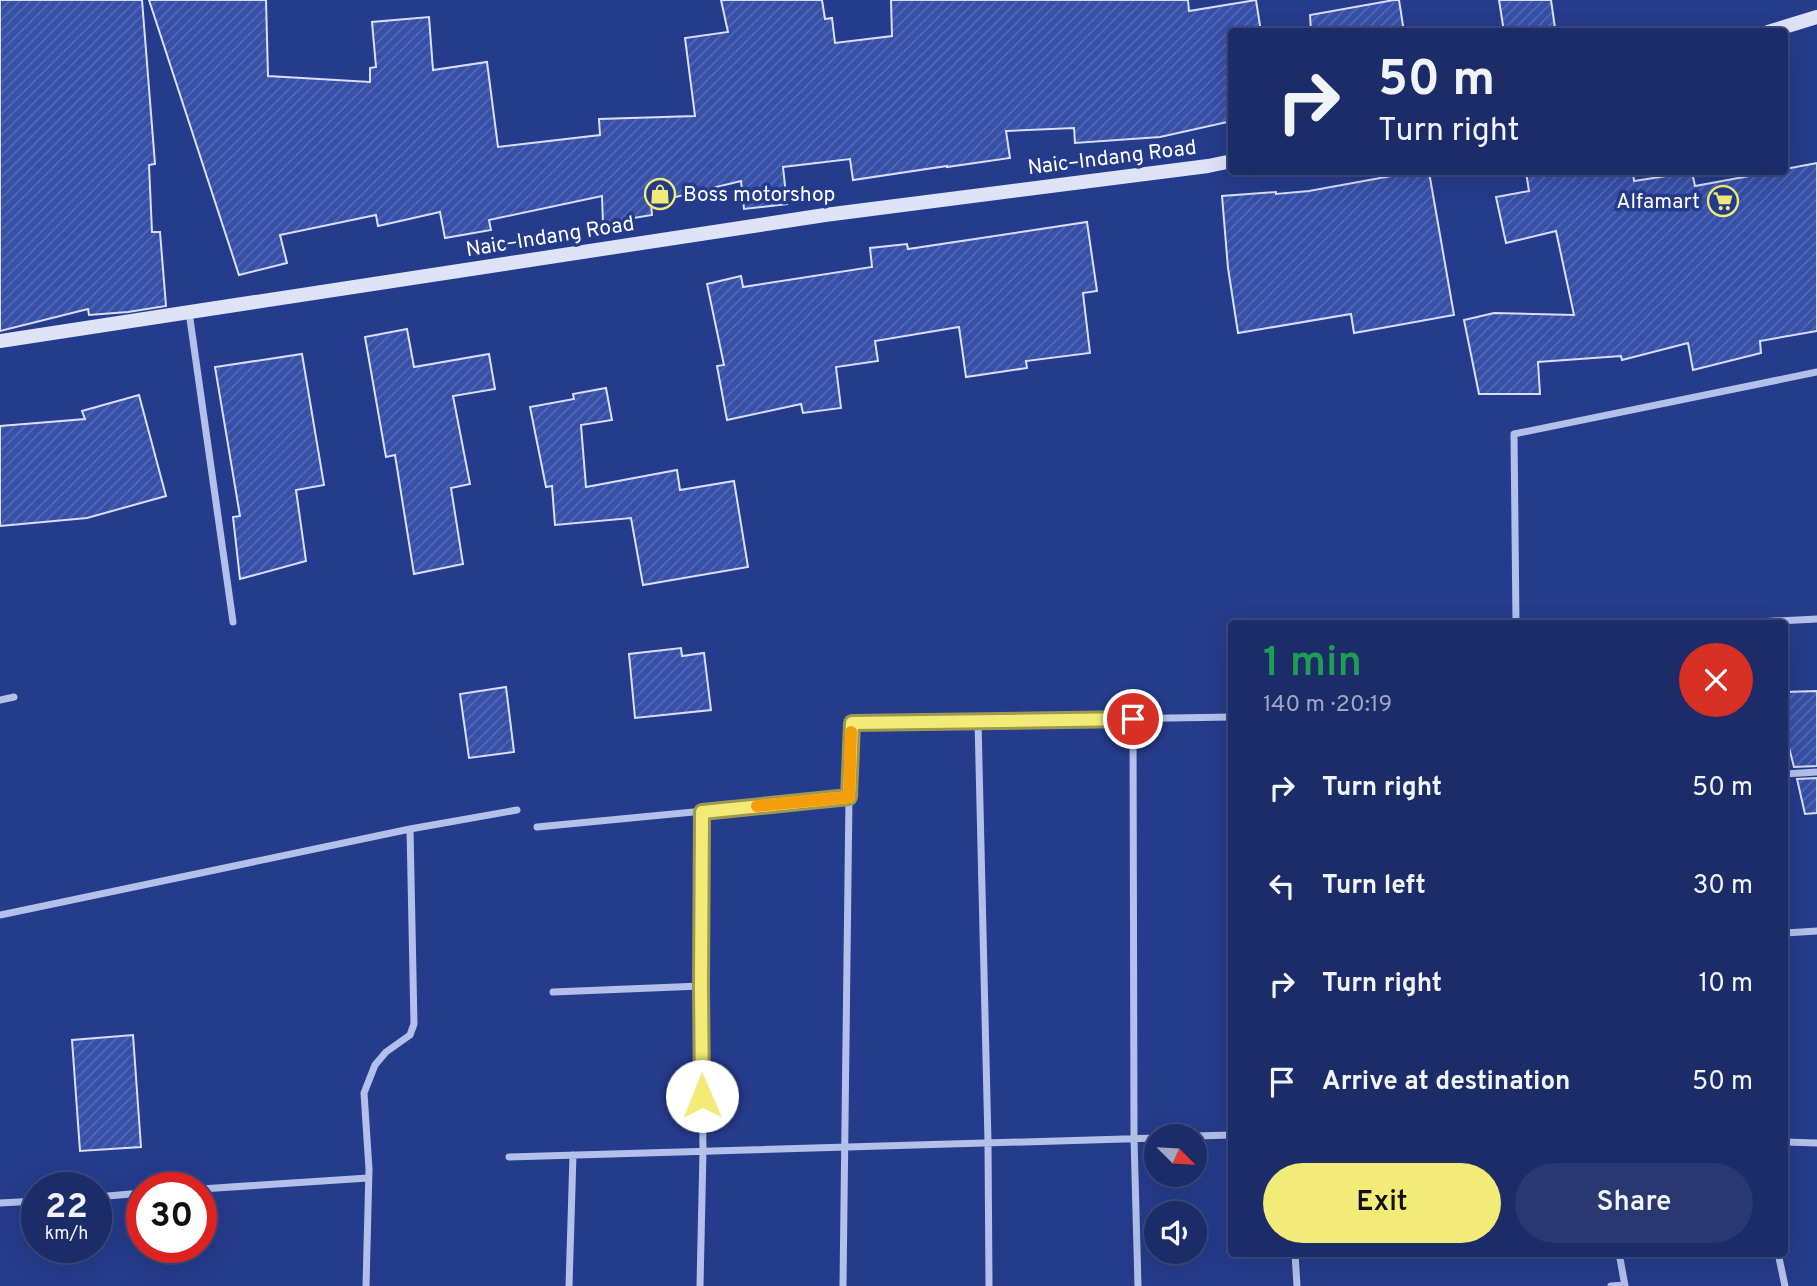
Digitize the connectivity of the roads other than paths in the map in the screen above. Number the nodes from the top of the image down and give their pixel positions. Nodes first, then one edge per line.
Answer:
1 (1817, 17) edge
2 (1781, 28) edge
3 (1228, 162) edge
4 (189, 312) junction
5 (0, 341) edge
6 (1817, 372) edge
7 (1817, 619) edge
8 (1516, 620) edge
9 (1788, 620) edge
10 (233, 622) dead end
11 (14, 697) dead end
12 (0, 700) edge
13 (1228, 718) edge
14 (1133, 719) junction
15 (978, 721) junction
16 (1817, 772) edge
17 (1788, 774) edge
18 (849, 797) junction
19 (517, 810) dead end
20 (702, 812) junction
21 (537, 827) dead end
22 (410, 829) junction
23 (0, 915) edge
24 (1817, 931) edge
25 (1788, 933) edge
26 (701, 986) junction
27 (552, 992) dead end
28 (1228, 1135) edge
29 (1208, 1136) edge
30 (1134, 1138) junction
31 (1144, 1138) edge
32 (988, 1142) junction
33 (1788, 1142) edge
34 (1817, 1143) edge
35 (845, 1147) junction
36 (703, 1151) junction
37 (573, 1155) junction
38 (509, 1157) dead end
39 (368, 1178) junction
40 (217, 1188) edge
41 (21, 1202) edge
42 (0, 1203) edge
43 (1295, 1257) edge
44 (1620, 1257) edge
45 (1779, 1257) edge
46 (1625, 1285) edge
47 (366, 1286) edge
48 (569, 1286) edge
49 (700, 1286) edge
50 (843, 1286) edge
51 (989, 1286) edge
52 (1138, 1286) edge
53 (1297, 1286) edge
54 (1611, 1286) edge
55 (1785, 1286) edge

1 - 2 main road
3 - 4 main road, Naic–Indang Road
4 - 5 main road, Naic–Indang Road
4 - 10 street
6 - 8 street
7 - 9 street
11 - 12 street
13 - 14 street
14 - 15 street
14 - 30 street
15 - 18 street
15 - 32 street
16 - 17 street
18 - 20 street
18 - 35 street
19 - 22 street
20 - 21 street
20 - 26 street
22 - 23 street
22 - 39 street
24 - 25 street
26 - 27 street
26 - 36 street
28 - 29 street
30 - 31 street
30 - 32 street
30 - 52 street
32 - 35 street
32 - 51 street
33 - 34 street
35 - 36 street
35 - 50 street
36 - 37 street
36 - 49 street
37 - 38 street
37 - 48 street
39 - 40 street
39 - 47 street
41 - 42 street
43 - 53 street
44 - 46 street
45 - 55 street
46 - 54 street

